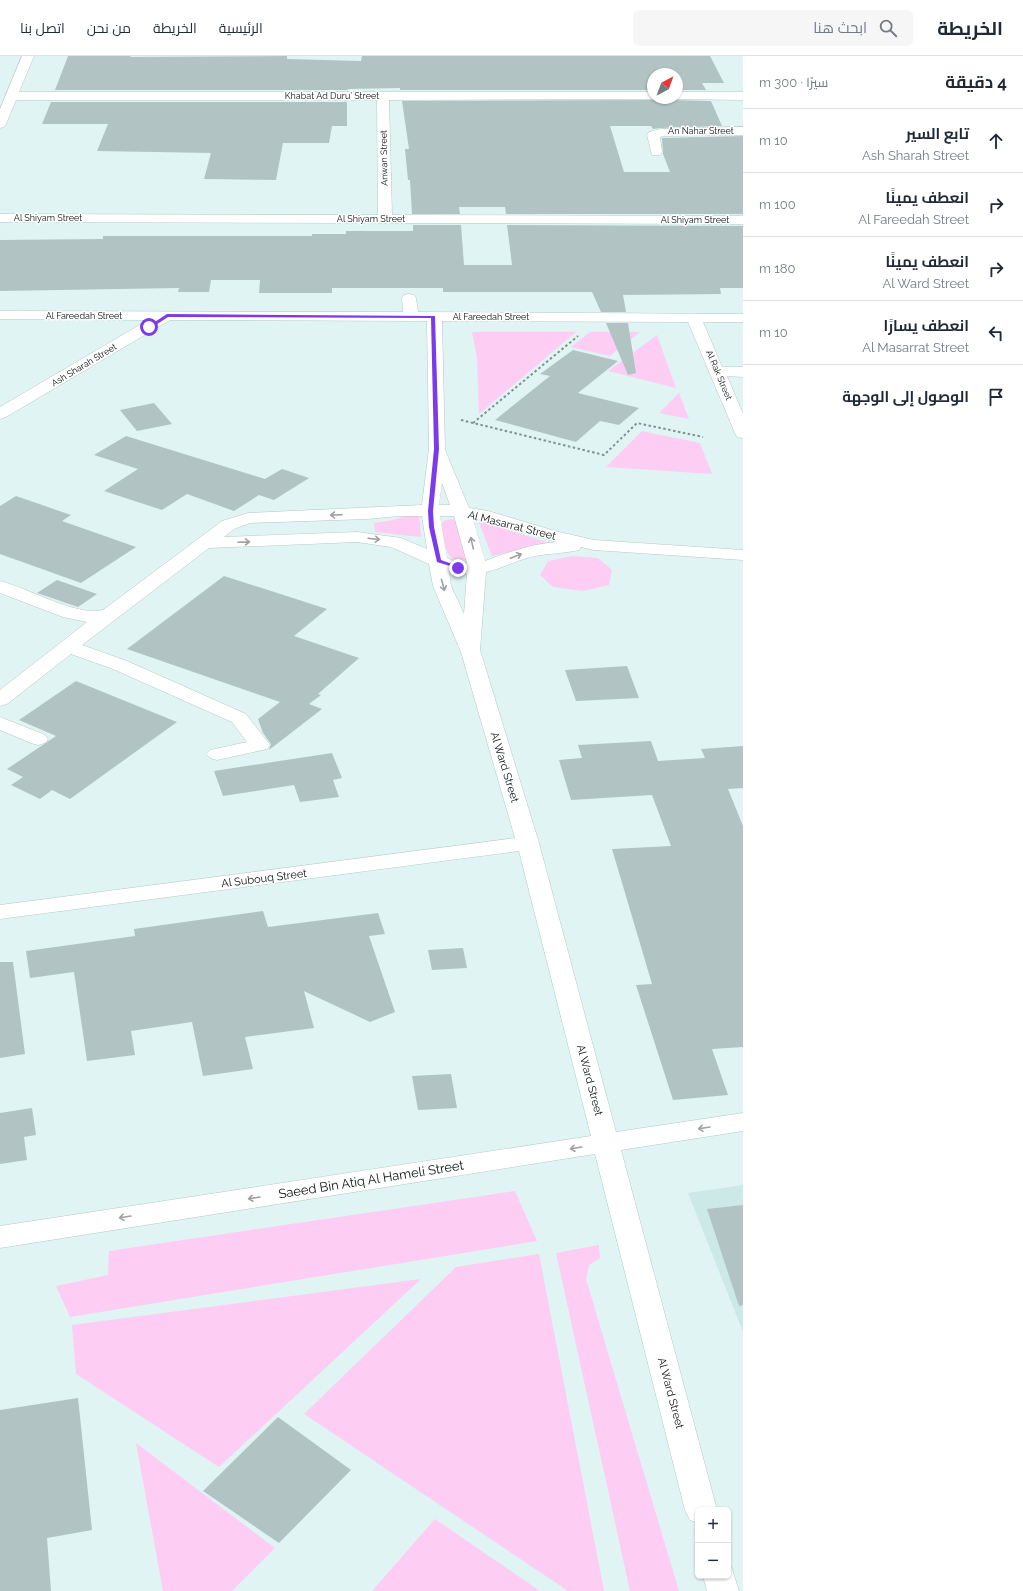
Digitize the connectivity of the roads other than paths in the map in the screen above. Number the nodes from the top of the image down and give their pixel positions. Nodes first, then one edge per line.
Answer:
1 (28, 56) edge
2 (12, 96) junction
3 (383, 96) junction
4 (647, 96) edge
5 (683, 96) edge
6 (743, 96) edge
7 (0, 124) edge
8 (743, 131) edge
9 (656, 152) dead end
10 (0, 218) edge
11 (385, 219) junction
12 (743, 220) edge
13 (409, 298) dead end
14 (0, 315) edge
15 (167, 316) junction
16 (411, 317) junction
17 (434, 317) junction
18 (694, 318) junction
19 (743, 318) edge
20 (717, 371) junction
21 (743, 372) edge
22 (0, 414) edge
23 (743, 433) edge
24 (436, 449) junction
25 (430, 511) junction
26 (462, 512) junction
27 (205, 543) junction
28 (594, 544) junction
29 (743, 555) edge
30 (438, 561) junction
31 (477, 568) junction
32 (0, 587) edge
33 (110, 614) junction
34 (68, 647) junction
35 (471, 652) junction
36 (0, 700) edge
37 (0, 723) edge
38 (38, 739) dead end
39 (217, 754) dead end
40 (528, 843) junction
41 (0, 912) edge
42 (743, 1122) edge
43 (606, 1143) junction
44 (0, 1237) edge
45 (701, 1507) edge
46 (720, 1579) edge
47 (722, 1591) edge

1 - 2 street
2 - 3 street, Khabat Ad Duru' Street
2 - 7 street
3 - 4 street, Khabat Ad Duru' Street
3 - 11 street, Anwan Street
5 - 6 street
8 - 9 street, An Nahar Street
10 - 11 street, Al Shiyam Street
11 - 12 street, Al Shiyam Street
13 - 16 street
14 - 15 street, Al Fareedah Street
15 - 16 street, Al Fareedah Street
15 - 22 street, Ash Sharah Street
16 - 17 street, Al Fareedah Street
17 - 18 street, Al Fareedah Street
17 - 24 street, Al Ward Street
18 - 19 street, Al Fareedah Street
18 - 20 street, Al Rak Street
20 - 21 street
20 - 23 street, Al Rak Street
24 - 25 street, Al Ward Street
24 - 26 street, Al Ward Street
25 - 26 street, Al Masarrat Street
25 -> 27 street, Al Masarrat Street
25 - 30 street, Al Ward Street
26 - 28 street, Al Masarrat Street
31 -> 26 street, Al Ward Street
27 -> 30 street, Al Masarrat Street
27 - 33 street, Al Masarrat Street
28 - 29 street, Al Masarrat Street
31 -> 28 street, Al Masarrat Street
30 - 31 street, Al Masarrat Street
30 -> 35 street, Al Ward Street
31 - 35 street, Al Ward Street
32 - 33 street
33 - 34 street, Al Masarrat Street
34 - 36 street, Al Masarrat Street
34 - 39 street
35 - 40 street, Al Ward Street
37 - 38 street
40 - 41 street, Al Subouq Street
40 - 43 street, Al Ward Street
42 -> 43 street, Saeed Bin Atiq Al Hameli Street
43 -> 44 street, Saeed Bin Atiq Al Hameli Street
43 - 45 street, Al Ward Street
46 - 47 street

